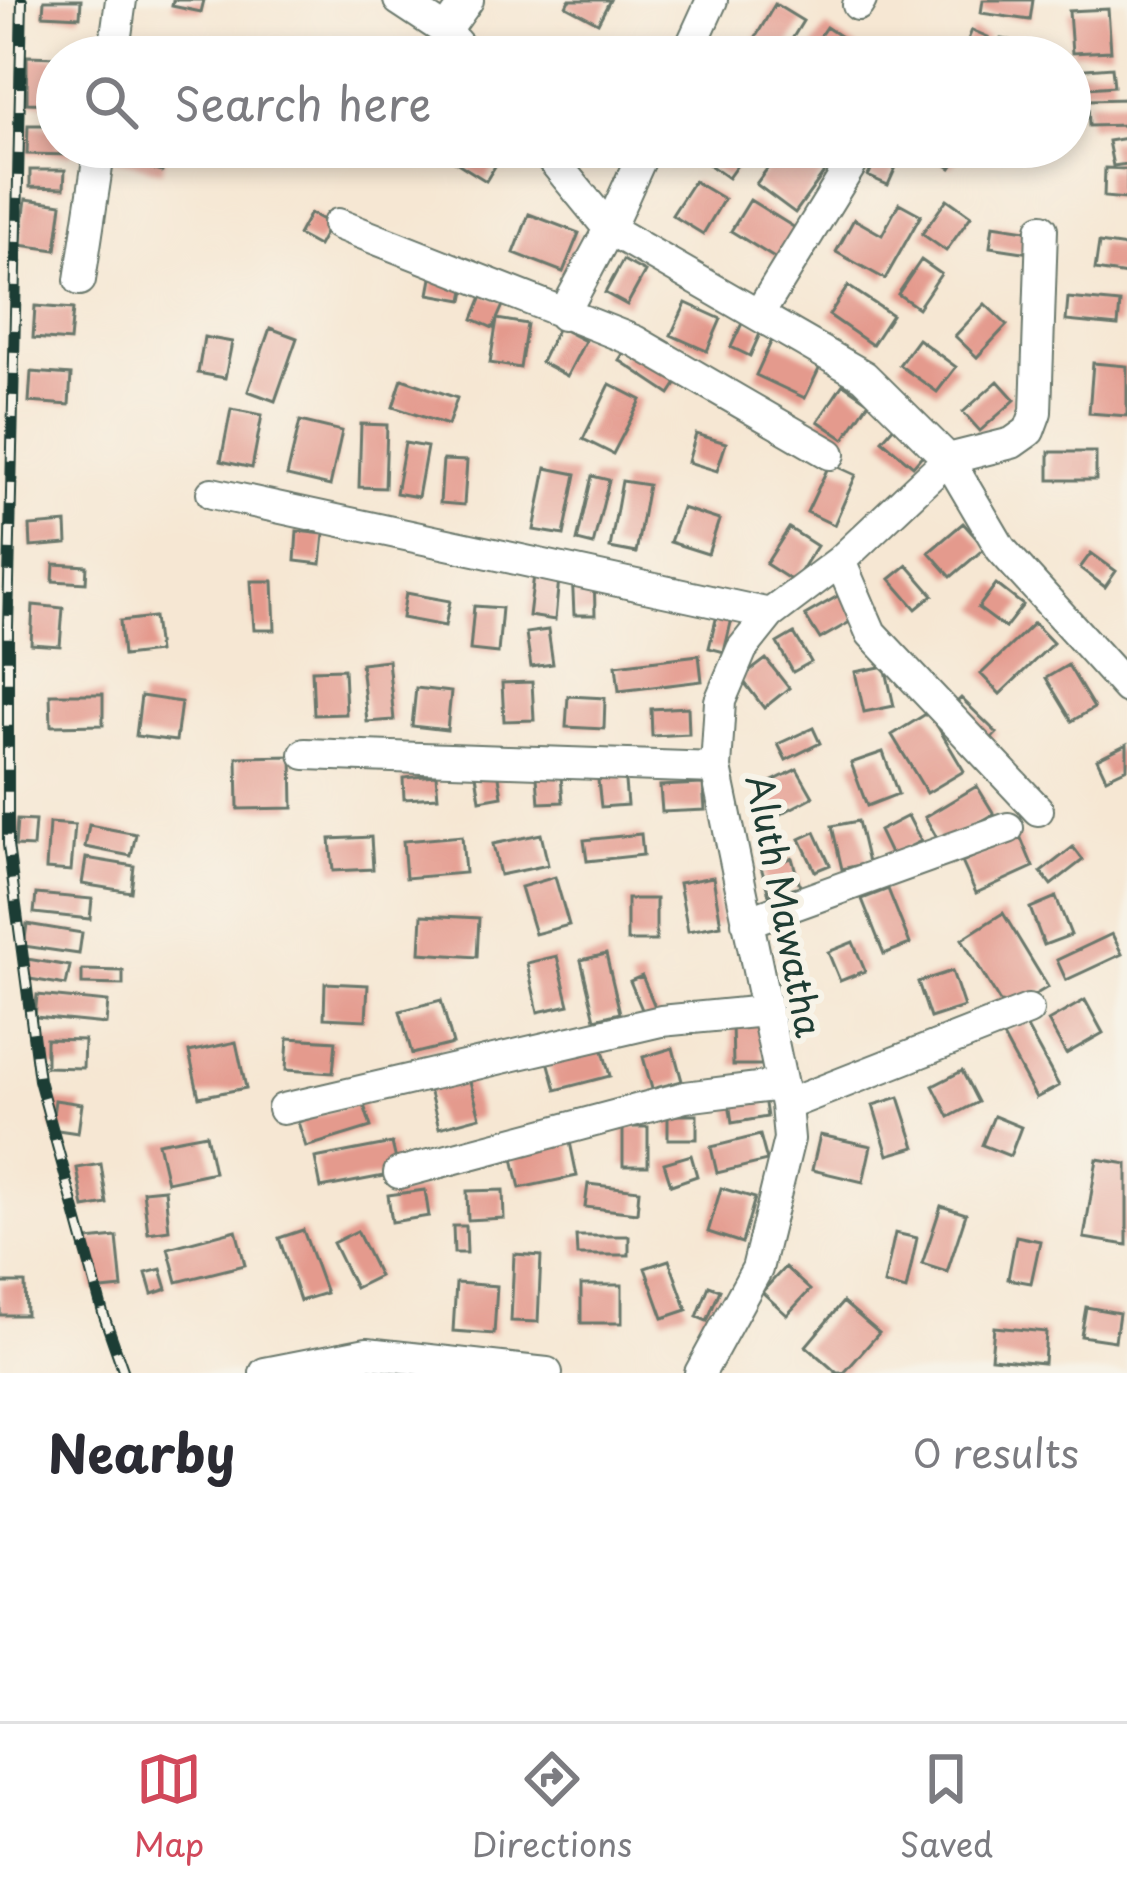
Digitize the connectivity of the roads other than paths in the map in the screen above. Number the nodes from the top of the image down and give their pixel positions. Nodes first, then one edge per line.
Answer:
1 (122, 0) edge
2 (399, 0) edge
3 (468, 0) edge
4 (712, 0) edge
5 (446, 31) junction
6 (116, 36) edge
7 (450, 36) edge
8 (696, 36) edge
9 (97, 168) edge
10 (559, 168) edge
11 (637, 168) edge
12 (849, 168) edge
13 (338, 224) dead end
14 (609, 229) junction
15 (1042, 229) dead end
16 (80, 280) dead end
17 (759, 314) junction
18 (563, 315) junction
19 (830, 454) dead end
20 (948, 459) junction
21 (212, 493) dead end
22 (840, 561) junction
23 (770, 614) junction
24 (1127, 688) edge
25 (305, 754) dead end
26 (716, 768) junction
27 (1038, 810) dead end
28 (1008, 828) dead end
29 (747, 922) junction
30 (1028, 1010) dead end
31 (764, 1011) junction
32 (783, 1095) junction
33 (283, 1109) dead end
34 (399, 1172) dead end
35 (265, 1373) edge
36 (547, 1373) edge
37 (700, 1373) edge

1 - 6 street
2 - 5 street
3 - 5 street
4 - 8 street
5 - 7 street
9 - 16 street
10 - 14 street
11 - 14 street
12 - 17 street
13 - 18 street
14 - 17 street
14 - 18 street
15 - 20 street
17 - 20 street
18 - 19 street
20 - 22 street, Aluth Mawatha
20 - 24 street
21 - 23 street
22 - 23 street, Aluth Mawatha
22 - 27 street
23 - 26 street, Aluth Mawatha
25 - 26 street
26 - 29 street, Aluth Mawatha
28 - 29 street
29 - 31 street, Aluth Mawatha
30 - 32 street
31 - 32 street, Aluth Mawatha
31 - 33 street
32 - 34 street
32 - 37 street, Aluth Mawatha
35 - 36 street

